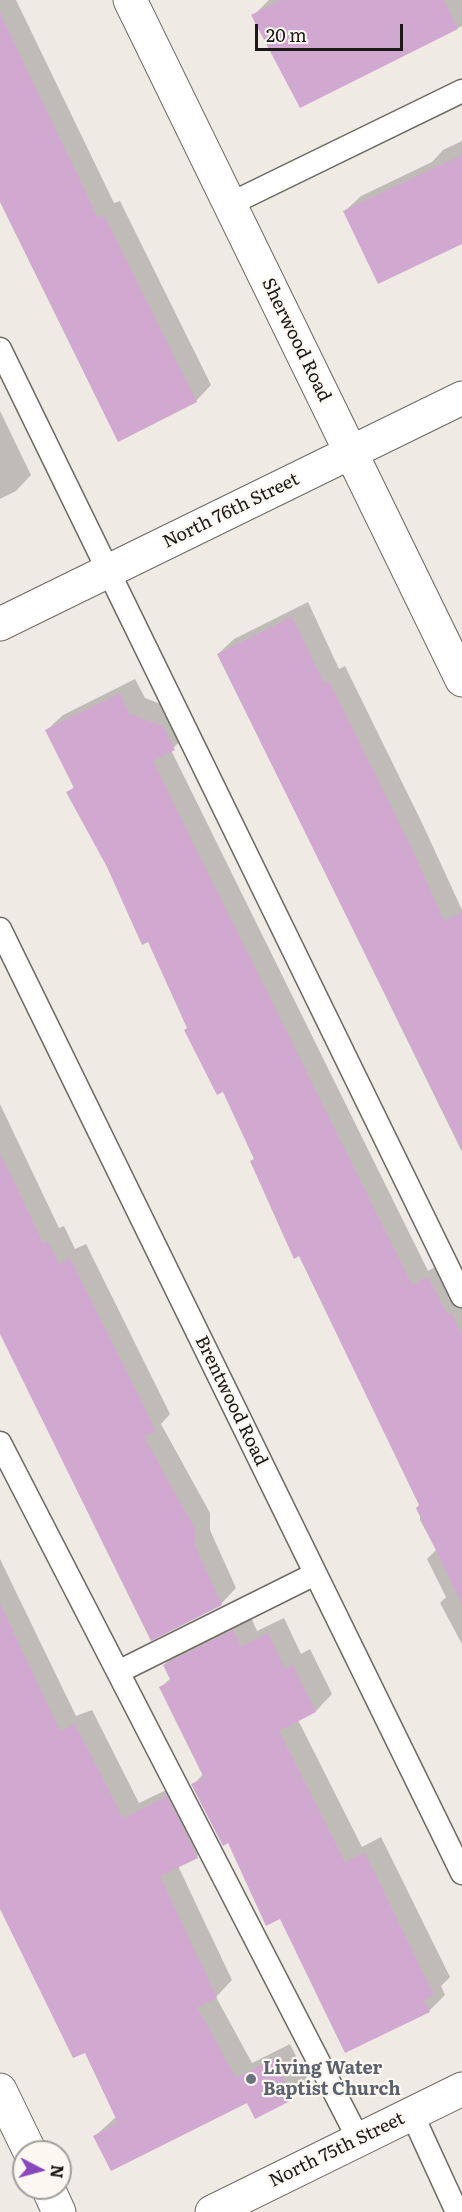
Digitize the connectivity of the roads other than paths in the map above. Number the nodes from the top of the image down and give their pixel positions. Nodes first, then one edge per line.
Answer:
1 (130, 0) edge
2 (462, 91) edge
3 (230, 204) junction
4 (0, 349) edge
5 (462, 398) edge
6 (351, 453) junction
7 (109, 571) junction
8 (0, 624) edge
9 (462, 680) edge
10 (0, 929) edge
11 (462, 1296) edge
12 (0, 1443) edge
13 (315, 1574) junction
14 (118, 1672) junction
15 (462, 1873) edge
16 (462, 2089) edge
17 (0, 2090) edge
18 (412, 2114) junction
19 (24, 2140) edge
20 (359, 2140) junction
21 (212, 2212) edge
22 (457, 2212) edge

1 - 3 street, Sherwood Road
2 - 3 lane
3 - 6 street, Sherwood Road
4 - 7 lane
5 - 6 street, North 76th Street
6 - 7 street, North 76th Street
6 - 9 street, Sherwood Road
7 - 8 street, North 76th Street
7 - 11 lane
10 - 13 lane, Brentwood Road
12 - 14 lane
13 - 14 lane
13 - 15 lane, Brentwood Road
14 - 20 lane
16 - 18 street, North 75th Street
17 - 19 street
18 - 20 street, North 75th Street
18 - 22 lane
20 - 21 street, North 75th Street

